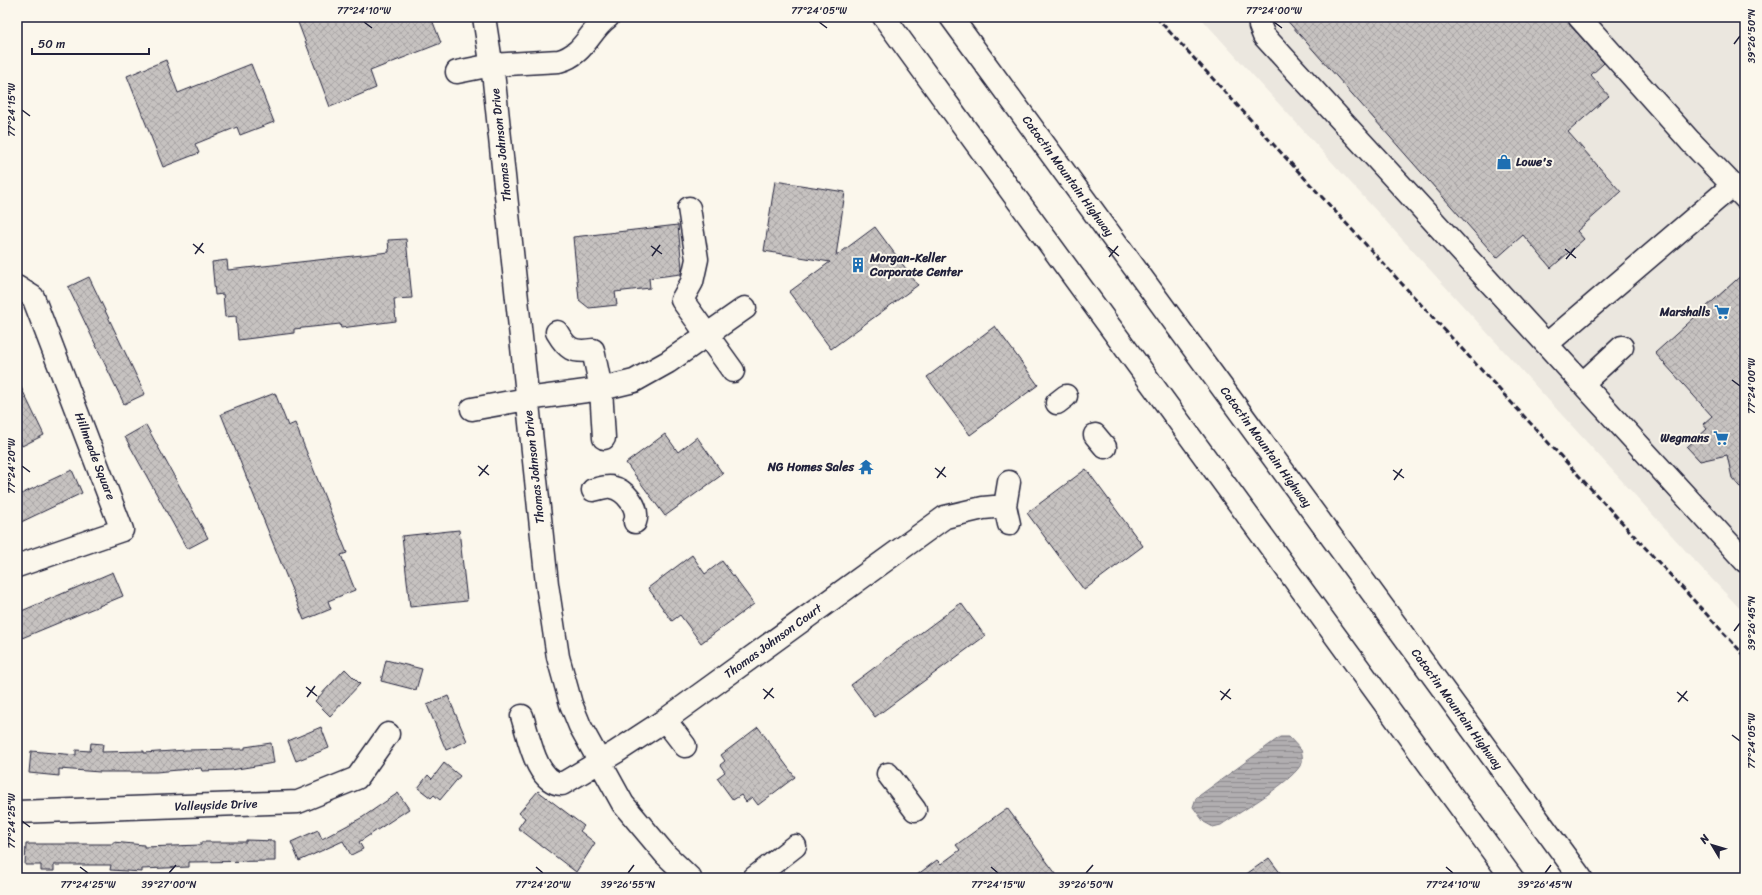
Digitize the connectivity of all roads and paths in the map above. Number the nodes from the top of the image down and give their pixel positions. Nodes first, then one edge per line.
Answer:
1 (484, 17) edge
2 (608, 17) edge
3 (884, 17) edge
4 (951, 17) edge
5 (1259, 17) edge
6 (1579, 17) edge
7 (492, 65) junction
8 (457, 72) dead end
9 (1738, 192) edge
10 (689, 208) dead end
11 (17, 287) edge
12 (745, 308) dead end
13 (557, 332) dead end
14 (706, 335) junction
15 (1547, 344) junction
16 (1622, 347) dead end
17 (733, 371) dead end
18 (1583, 383) junction
19 (601, 388) junction
20 (527, 399) junction
21 (472, 409) dead end
22 (604, 438) dead end
23 (1009, 482) dead end
24 (593, 490) dead end
25 (635, 522) dead end
26 (1745, 561) edge
27 (17, 566) edge
28 (522, 716) dead end
29 (665, 720) junction
30 (388, 734) dead end
31 (685, 746) dead end
32 (599, 762) junction
33 (888, 774) dead end
34 (915, 810) dead end
35 (17, 812) edge
36 (794, 846) dead end
37 (1568, 860) junction
38 (763, 876) edge
39 (690, 878) edge
40 (1512, 878) edge
41 (1581, 878) edge
42 (1588, 878) edge

1 - 7 main road, Thomas Johnson Drive
2 - 7 main road
3 - 40 main road
4 - 37 main road, Catoctin Mountain Highway
5 - 15 main road
6 - 9 main road
7 - 8 main road
7 - 20 main road, Thomas Johnson Drive
9 - 15 main road
10 - 14 main road
11 - 27 main road, Hillmeade Square
12 - 14 main road
13 - 19 main road
14 - 17 main road
14 - 19 main road
15 - 18 main road
16 - 18 main road
18 - 26 main road
19 - 20 main road
19 - 22 main road
20 - 21 main road
20 - 32 main road, Thomas Johnson Drive
23 - 29 main road, Thomas Johnson Court
24 - 25 main road
28 - 32 main road, Thomas Johnson Court
29 - 31 main road
29 - 32 main road, Thomas Johnson Court
30 - 35 main road, Valleyside Drive
32 - 39 main road, Thomas Johnson Drive
33 - 34 main road
36 - 38 main road
37 - 41 main road, Catoctin Mountain Highway
37 - 42 main road

